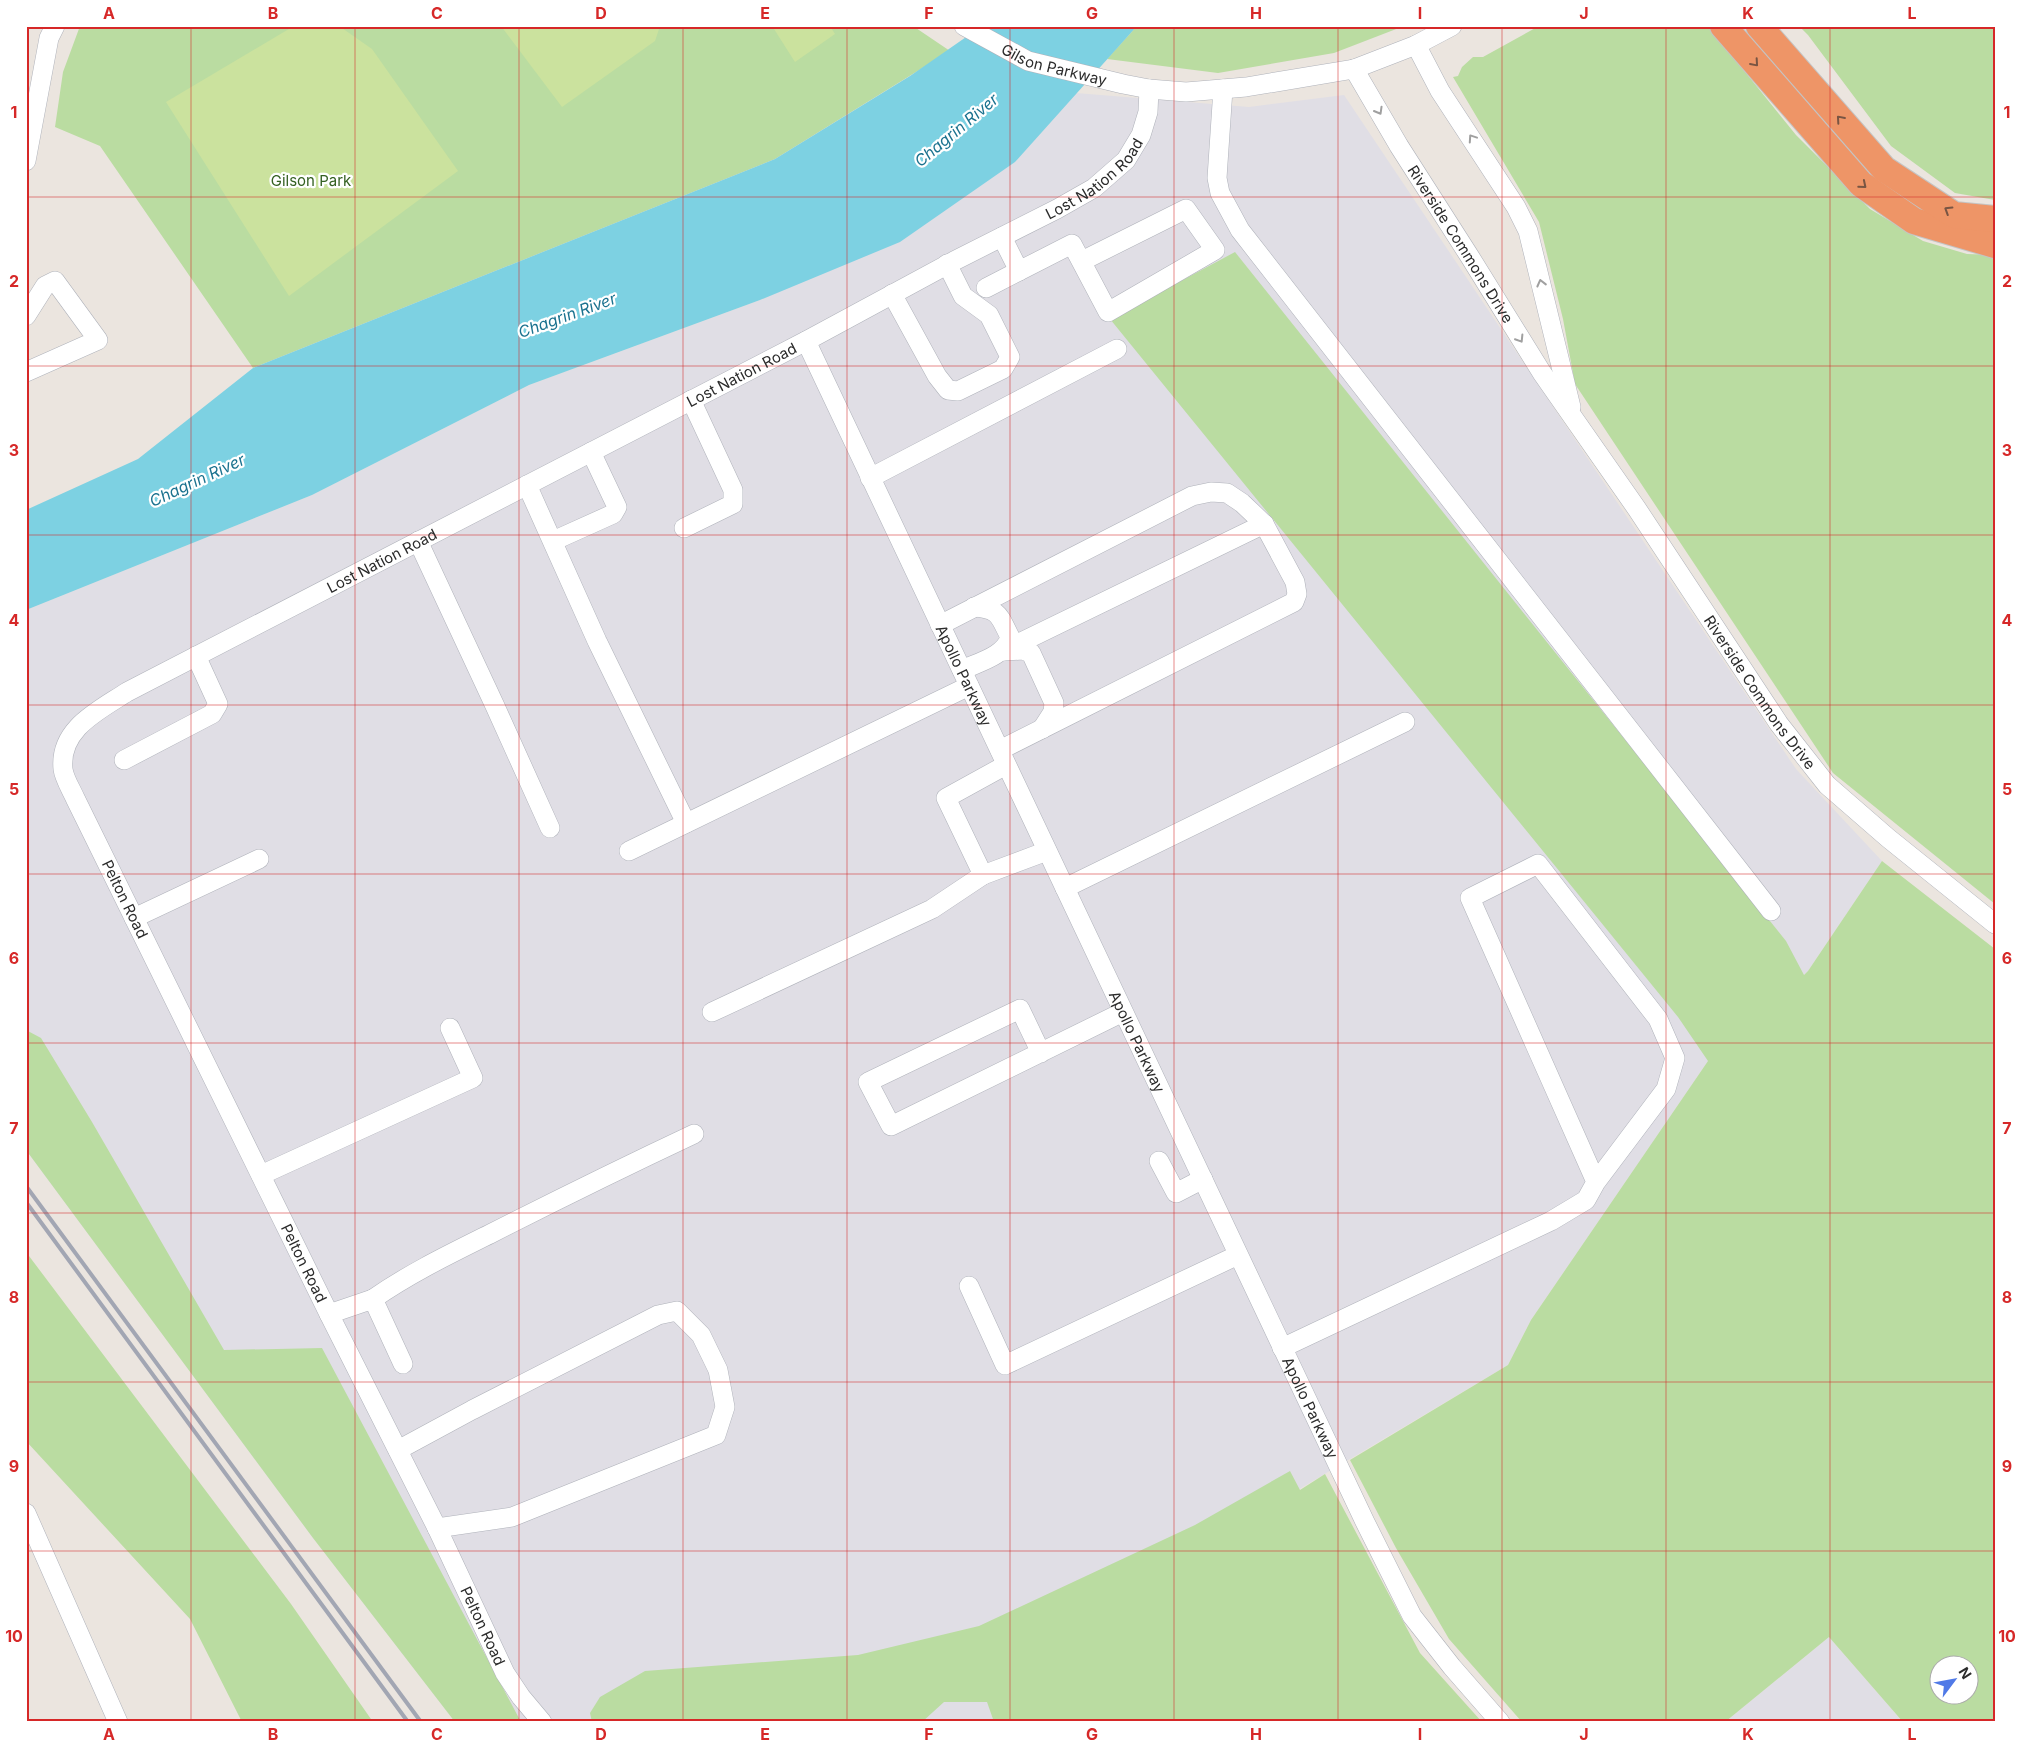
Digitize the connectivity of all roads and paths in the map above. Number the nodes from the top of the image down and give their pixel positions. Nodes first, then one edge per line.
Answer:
1 (54, 26) edge
2 (964, 26) edge
3 (1452, 26) edge
4 (1723, 26) edge
5 (1759, 26) edge
6 (1416, 45) junction
7 (1354, 69) junction
8 (1149, 89) junction
9 (1222, 89) junction
10 (26, 161) edge
11 (1995, 219) edge
12 (1002, 237) junction
13 (1995, 245) edge
14 (1082, 261) junction
15 (947, 264) junction
16 (1019, 271) junction
17 (986, 288) dead end
18 (892, 294) junction
19 (26, 316) edge
20 (806, 341) junction
21 (1117, 349) dead end
22 (26, 372) edge
23 (691, 400) junction
24 (1573, 416) junction
25 (591, 452) junction
26 (870, 478) junction
27 (528, 485) junction
28 (1264, 524) junction
29 (684, 528) dead end
30 (418, 541) junction
31 (552, 541) junction
32 (974, 607) junction
33 (940, 625) junction
34 (1003, 651) junction
35 (196, 656) junction
36 (965, 678) junction
37 (1405, 722) dead end
38 (1042, 729) junction
39 (1003, 757) junction
40 (124, 760) dead end
41 (75, 798) joint
42 (686, 823) junction
43 (550, 828) dead end
44 (1047, 850) junction
45 (628, 851) dead end
46 (259, 859) dead end
47 (983, 875) junction
48 (1065, 888) junction
49 (1771, 911) dead end
50 (134, 918) junction
51 (1995, 924) edge
52 (712, 1012) dead end
53 (1123, 1012) junction
54 (450, 1028) dead end
55 (1041, 1053) junction
56 (694, 1134) dead end
57 (1159, 1161) dead end
58 (260, 1175) junction
59 (1203, 1180) junction
60 (1596, 1182) junction
61 (1238, 1254) junction
62 (969, 1286) dead end
63 (373, 1299) junction
64 (329, 1314) junction
65 (1282, 1348) junction
66 (404, 1364) dead end
67 (398, 1450) junction
68 (26, 1513) edge
69 (437, 1528) junction
70 (118, 1722) edge
71 (542, 1722) edge
72 (1500, 1722) edge

1 - 10 street
2 - 8 street, Gilson Parkway
3 - 6 street
4 -> 13 highway
11 -> 5 highway
6 - 7 street
24 -> 6 street, Riverside Commons Drive
7 - 9 street
7 -> 24 street, Riverside Commons Drive
8 - 9 street
8 - 12 street, Lost Nation Road
9 - 49 street
12 - 15 street, Lost Nation Road
12 - 16 street
14 - 14 street
14 - 16 street
15 - 18 street, Lost Nation Road
15 - 18 street
16 - 17 street
18 - 20 street, Lost Nation Road
19 - 22 street
20 - 23 street, Lost Nation Road
20 - 26 street, Apollo Parkway
21 - 26 street
23 - 25 street, Lost Nation Road
23 - 29 street
24 - 51 street, Riverside Commons Drive
25 - 27 street, Lost Nation Road
25 - 31 street
26 - 33 street, Apollo Parkway
27 - 30 street, Lost Nation Road
27 - 31 street
28 - 32 street
28 - 34 street
28 - 38 street
30 - 35 street, Lost Nation Road
30 - 43 street
31 - 42 street
32 - 33 street
32 - 34 street
33 - 36 street, Apollo Parkway
34 - 36 street
34 - 38 street
35 - 40 street
35 - 41 street, Lost Nation Road
36 - 39 street, Apollo Parkway
36 - 42 street
37 - 48 street
38 - 39 street
39 - 44 street, Apollo Parkway
39 - 47 street
41 - 50 street, Pelton Road
42 - 45 street
44 - 47 street
44 - 48 street, Apollo Parkway
46 - 50 street
47 - 52 street
48 - 53 street, Apollo Parkway
50 - 58 street, Pelton Road
53 - 55 street
53 - 59 street, Apollo Parkway
54 - 58 street
55 - 55 street
56 - 63 street
57 - 59 street
58 - 64 street, Pelton Road
59 - 61 street, Apollo Parkway
60 - 60 street
60 - 65 street
61 - 62 street
61 - 65 street, Apollo Parkway
63 - 64 street
63 - 66 street
64 - 67 street, Pelton Road
65 - 72 street, Apollo Parkway
67 - 69 street, Pelton Road
67 - 69 street
68 - 70 street
69 - 71 street, Pelton Road

